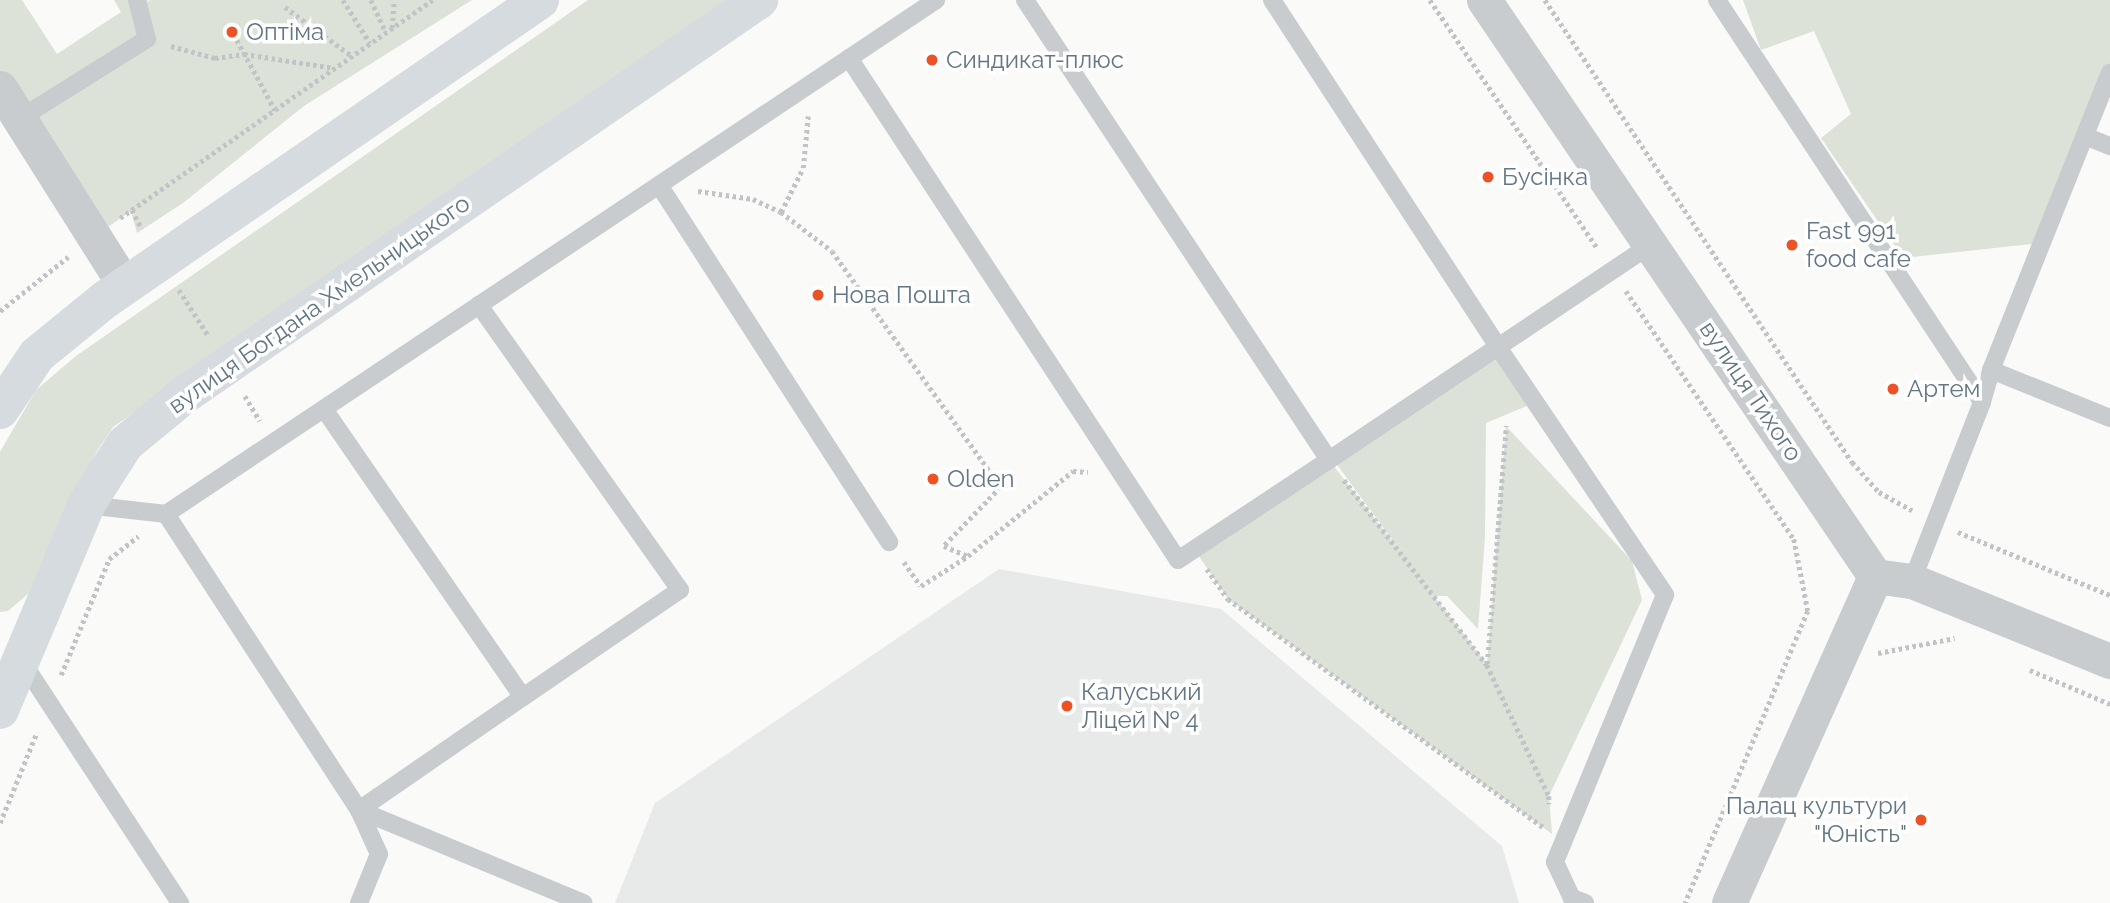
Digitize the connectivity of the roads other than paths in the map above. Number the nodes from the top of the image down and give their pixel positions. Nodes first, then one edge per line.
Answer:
1 (137, 0) edge
2 (540, 0) edge
3 (759, 0) edge
4 (936, 0) edge
5 (1025, 0) edge
6 (1272, 0) edge
7 (1484, 0) edge
8 (1717, 0) edge
9 (849, 58) junction
10 (2110, 73) edge
11 (0, 89) edge
12 (19, 120) junction
13 (2085, 136) junction
14 (2110, 146) edge
15 (659, 185) junction
16 (1652, 244) junction
17 (125, 286) junction
18 (479, 305) junction
19 (1498, 347) junction
20 (1991, 370) junction
21 (1982, 402) junction
22 (324, 409) junction
23 (0, 410) edge
24 (2110, 418) edge
25 (1329, 460) junction
26 (86, 505) junction
27 (166, 514) junction
28 (889, 542) road end
29 (1875, 576) junction
30 (1912, 581) junction
31 (11, 654) edge
32 (2110, 661) edge
33 (523, 697) junction
34 (0, 710) edge
35 (359, 810) junction
36 (180, 903) edge
37 (359, 903) edge
38 (583, 903) edge
39 (1585, 903) edge
40 (1729, 903) edge

1 - 12 lane
2 - 17 street
3 - 26 street, вулиця Богдана Хмельницького
4 - 9 lane
5 - 25 lane
6 - 19 lane
7 - 16 street, вулиця Тихого
8 - 21 lane
9 - 15 lane
9 - 25 lane
10 - 13 lane
11 - 12 street
12 - 17 street
13 - 14 lane
13 - 20 lane
15 - 18 lane
15 - 28 lane
16 - 19 lane
16 - 29 street, вулиця Тихого
17 - 23 street
18 - 22 lane
18 - 33 lane
19 - 25 lane
19 - 39 lane
20 - 21 lane
20 - 24 lane
21 - 30 lane
22 - 27 lane
22 - 33 lane
26 - 27 lane
26 - 31 street, вулиця Богдана Хмельницького
27 - 35 lane
29 - 30 street
29 - 40 street
30 - 32 street
31 - 34 street, вулиця Богдана Хмельницького
31 - 36 lane
33 - 35 lane
35 - 37 lane
35 - 38 lane

